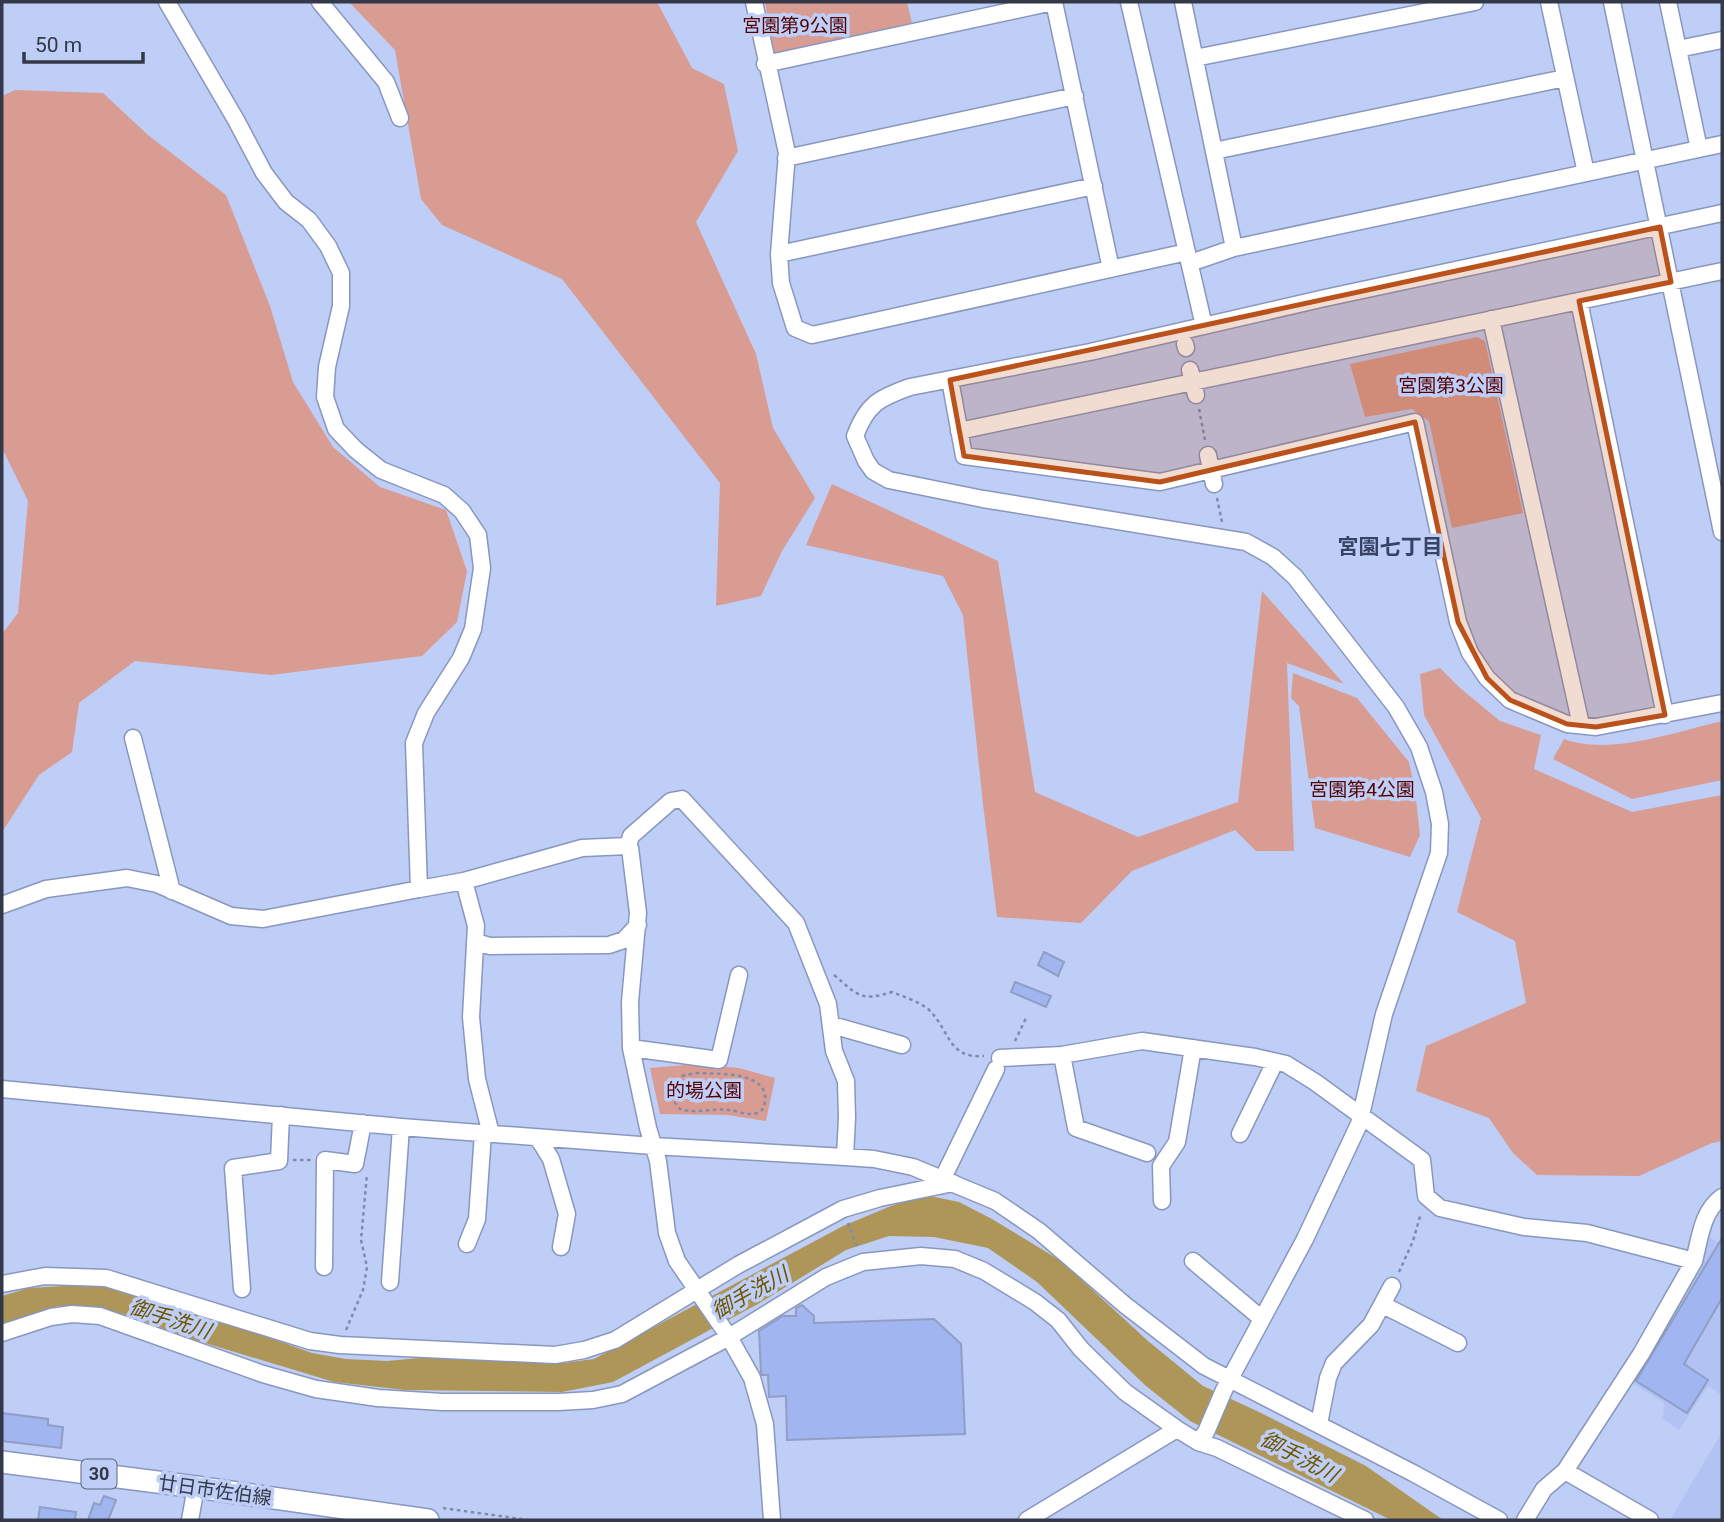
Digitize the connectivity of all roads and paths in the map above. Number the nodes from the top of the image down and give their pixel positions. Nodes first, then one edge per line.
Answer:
1 (167, 2) edge
2 (320, 2) edge
3 (754, 2) edge
4 (1054, 2) edge
5 (1129, 2) edge
6 (1183, 2) edge
7 (1475, 2) edge
8 (1549, 2) edge
9 (1612, 2) edge
10 (1668, 2) edge
11 (1722, 40) edge
12 (1678, 49) junction
13 (1195, 58) junction
14 (765, 64) junction
15 (1565, 78) junction
16 (1075, 96) junction
17 (400, 118) dead end
18 (1722, 144) edge
19 (1699, 149) junction
20 (1214, 151) junction
21 (786, 158) junction
22 (1646, 160) junction
23 (1586, 173) junction
24 (1094, 186) junction
25 (1722, 213) edge
26 (1660, 226) junction
27 (1234, 248) junction
28 (779, 254) junction
29 (1193, 256) junction
30 (1111, 269) junction
31 (1722, 271) edge
32 (1671, 282) junction
33 (1579, 301) junction
34 (1492, 319) junction
35 (1204, 326) junction
36 (950, 380) junction
37 (1193, 382) junction
38 (959, 431) junction
39 (1211, 470) junction
40 (1224, 531) junction
41 (1722, 532) edge
42 (1722, 703) edge
43 (1665, 715) junction
44 (1581, 725) junction
45 (133, 738) dead end
46 (628, 846) junction
47 (464, 881) junction
48 (419, 889) junction
49 (172, 891) junction
50 (2, 905) edge
51 (638, 925) junction
52 (475, 942) junction
53 (816, 974) junction
54 (739, 975) dead end
55 (1026, 1018) dead end
56 (832, 1025) junction
57 (1016, 1038) dead end
58 (902, 1045) dead end
59 (631, 1048) junction
60 (1193, 1048) junction
61 (1062, 1055) junction
62 (1275, 1062) junction
63 (998, 1064) junction
64 (2, 1089) edge
65 (690, 1111) joint
66 (1362, 1114) junction
67 (281, 1115) junction
68 (363, 1123) junction
69 (401, 1127) junction
70 (487, 1134) junction
71 (1240, 1134) dead end
72 (538, 1138) junction
73 (653, 1146) junction
74 (358, 1150) junction
75 (1147, 1153) dead end
76 (845, 1157) junction
77 (325, 1160) junction
78 (279, 1161) junction
79 (949, 1181) junction
80 (1426, 1196) junction
81 (1722, 1197) edge
82 (1162, 1201) dead end
83 (843, 1209) junction
84 (467, 1244) dead end
85 (561, 1247) dead end
86 (1193, 1261) dead end
87 (1694, 1261) junction
88 (863, 1262) junction
89 (324, 1267) dead end
90 (390, 1282) dead end
91 (2, 1284) edge
92 (1392, 1286) joint
93 (242, 1289) dead end
94 (698, 1292) junction
95 (1383, 1305) junction
96 (1262, 1319) junction
97 (2, 1333) edge
98 (727, 1333) junction
99 (1458, 1343) dead end
100 (340, 1345) junction
101 (1227, 1385) junction
102 (1319, 1424) junction
103 (1177, 1429) junction
104 (1202, 1437) junction
105 (2, 1462) edge
106 (1565, 1471) junction
107 (196, 1487) junction
108 (388, 1517) edge
109 (190, 1520) edge
110 (428, 1520) edge
111 (772, 1520) edge
112 (1027, 1520) edge
113 (1365, 1520) edge
114 (1499, 1520) edge
115 (1525, 1520) edge
116 (1650, 1520) edge

1 - 48 street
2 - 17 street
3 - 14 street
4 - 14 street
4 - 16 street
5 - 29 street
6 - 13 street
7 - 13 street
8 - 15 street
9 - 22 street
10 - 12 street
11 - 12 street
12 - 19 street
13 - 20 street
14 - 21 street
15 - 20 street
15 - 23 street
16 - 21 street
16 - 24 street
18 - 19 street
19 - 22 street
20 - 27 street
21 - 28 street
22 - 23 street
22 - 26 street
23 - 27 street
24 - 28 street
24 - 30 street
25 - 26 street
26 - 32 street
26 - 35 street
27 - 29 street
28 - 30 street
29 - 30 street
29 - 35 street
31 - 32 street
32 - 33 street
32 - 41 street
33 - 34 street
33 - 43 street
34 - 37 street
34 - 44 street
35 - 36 street
36 - 38 street
36 - 40 street
37 - 38 street
37 - 39 path
38 - 39 street
39 - 40 path
39 - 44 street
40 - 66 street
42 - 43 street
43 - 44 street
45 - 49 street
46 - 47 street
46 - 51 street
46 - 53 street
47 - 48 street
47 - 52 street
48 - 49 street
49 - 50 street
51 - 52 street
51 - 59 street
52 - 70 street
53 - 56 street
53 - 63 path
54 - 59 street
55 - 57 path
56 - 58 street
56 - 76 street
59 - 73 street
60 - 61 street
60 - 62 street
60 - 82 street
61 - 63 street
61 - 75 street
62 - 66 street
62 - 71 street
63 - 79 street
64 - 67 street
65 - 65 path
66 - 80 street
66 - 96 street
67 - 68 street
67 - 78 street
68 - 69 street
68 - 74 street
69 - 70 street
69 - 90 street
70 - 72 street
70 - 84 street
72 - 73 street
72 - 85 street
73 - 76 street
73 - 94 street
74 - 77 street
74 - 100 path
76 - 79 street
77 - 78 path
77 - 89 street
78 - 93 street
79 - 83 street
79 - 101 street
80 - 87 street
80 - 92 path
81 - 87 street
83 - 88 path
83 - 94 street
86 - 96 street
87 - 106 street
88 - 98 street
88 - 103 street
91 - 100 street
92 - 95 street
94 - 98 street
94 - 100 street
95 - 99 street
95 - 102 street
96 - 101 street
97 - 98 street
98 - 111 street
101 - 102 street
101 - 104 street
102 - 114 street
103 - 104 street
103 - 112 street
104 - 113 street
105 - 107 main road, 廿日市佐伯線 / 30
106 - 115 street
106 - 116 street
107 - 108 main road, 廿日市佐伯線 / 30
107 - 109 street
108 - 110 main road, 廿日市佐伯線 / 30

